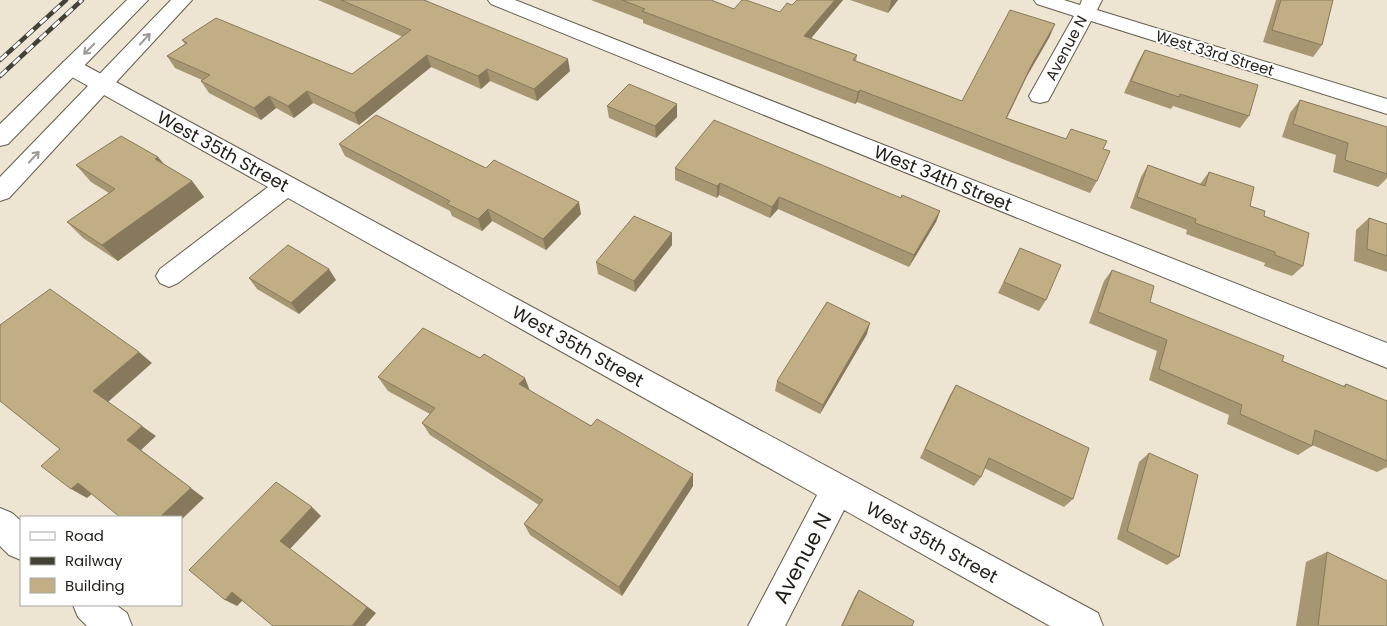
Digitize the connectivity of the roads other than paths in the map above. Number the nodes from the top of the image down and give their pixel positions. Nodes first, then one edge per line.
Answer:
1 (138, 0) edge
2 (182, 0) edge
3 (498, 0) edge
4 (1044, 0) edge
5 (1088, 6) edge
6 (70, 67) junction
7 (102, 85) junction
8 (1040, 96) dead end
9 (1387, 107) edge
10 (0, 138) edge
11 (286, 186) junction
12 (0, 192) edge
13 (168, 276) dead end
14 (1387, 356) edge
15 (838, 489) junction
16 (0, 524) edge
17 (20, 542) edge
18 (91, 606) edge
19 (114, 626) edge
20 (766, 626) edge
21 (1085, 626) edge

1 -> 6 street
7 -> 2 street
3 - 14 street, West 34th Street
4 - 5 street, West 33rd Street
5 - 8 street, Avenue N
5 - 9 street, West 33rd Street
6 - 7 street, West 35th Street
6 - 10 street
7 - 11 street, West 35th Street
12 -> 7 street
11 - 13 street
11 - 15 street, West 35th Street
15 - 20 street, Avenue N
15 - 21 street, West 35th Street
16 - 17 street
18 - 19 street

